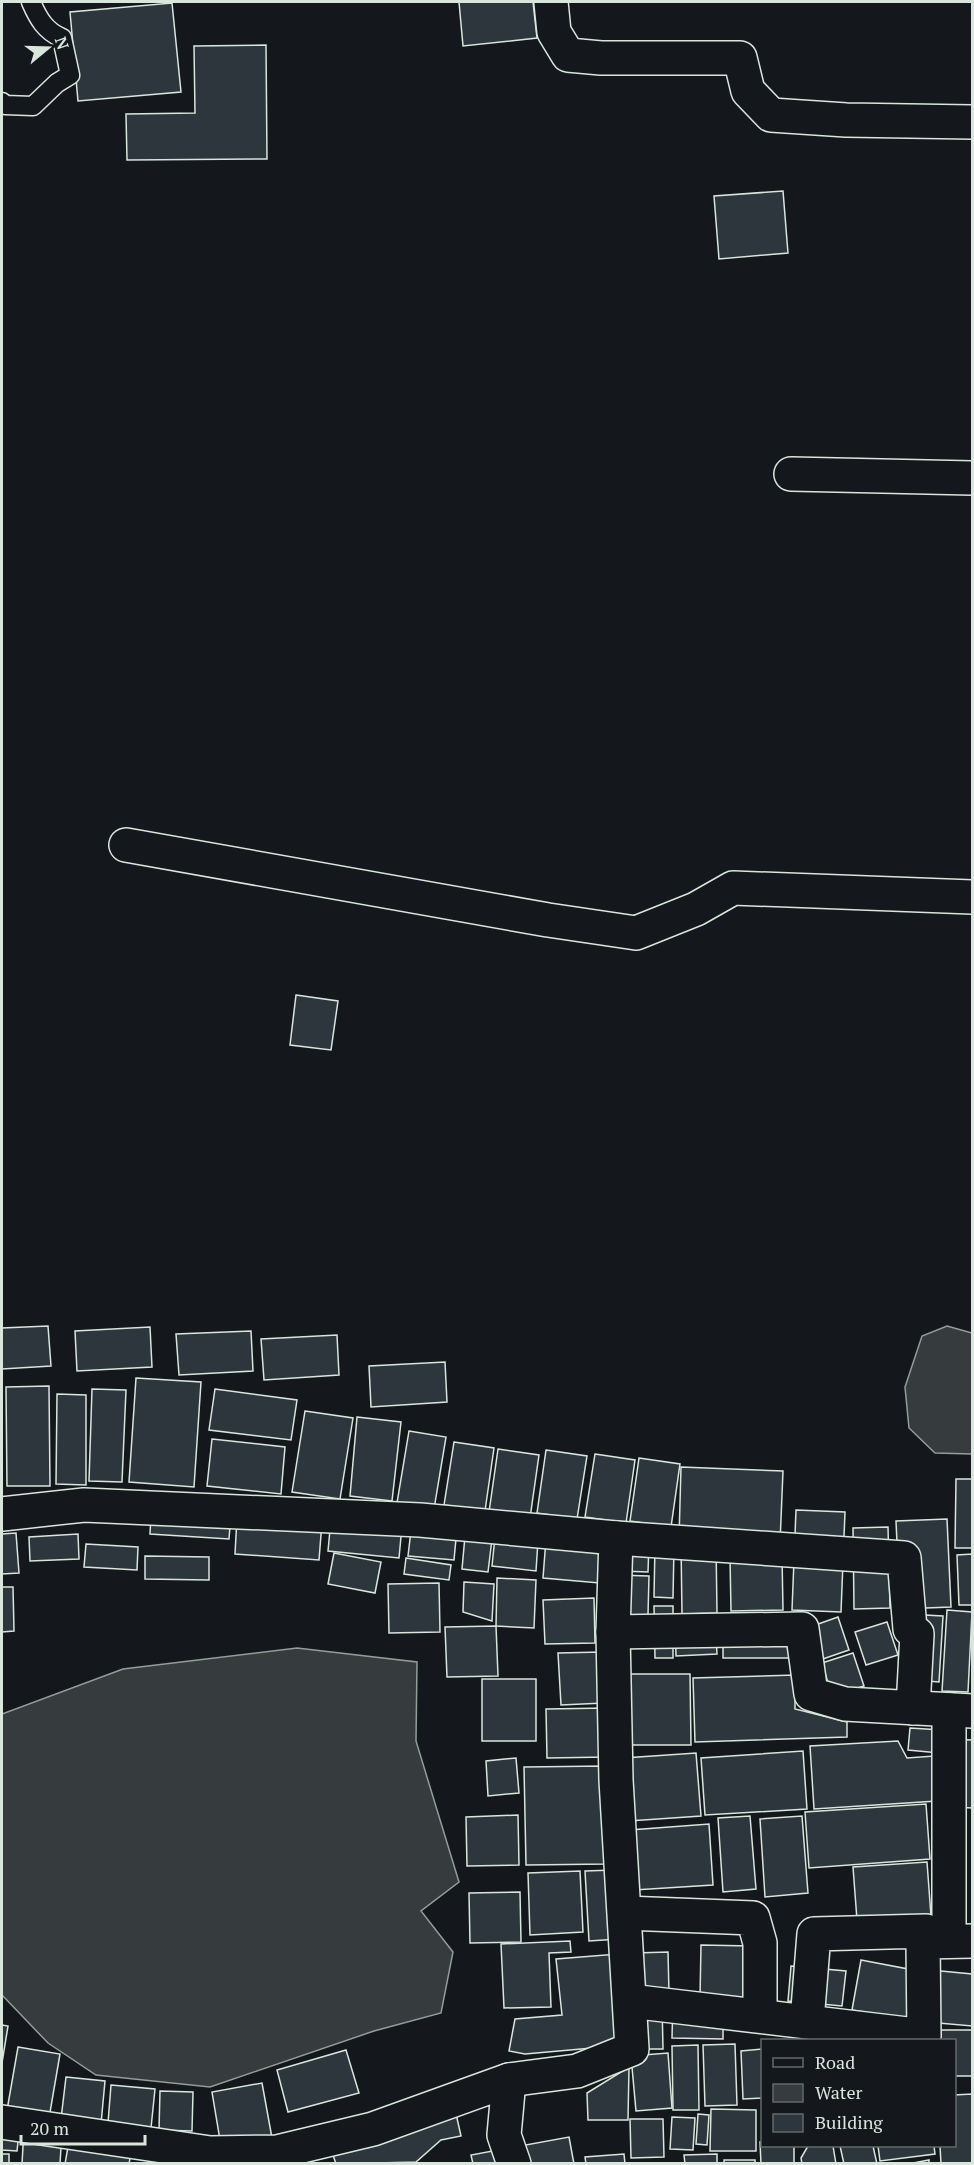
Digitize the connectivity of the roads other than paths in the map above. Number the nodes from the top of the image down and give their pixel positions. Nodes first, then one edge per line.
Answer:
1 (31, 2) edge
2 (551, 2) edge
3 (2, 102) edge
4 (972, 122) edge
5 (791, 474) dead end
6 (972, 478) edge
7 (126, 845) dead end
8 (972, 897) edge
9 (2, 1514) edge
10 (616, 1538) junction
11 (613, 1632) junction
12 (913, 1708) junction
13 (961, 1710) edge
14 (625, 1913) junction
15 (948, 1941) edge
16 (630, 2001) junction
17 (760, 2015) junction
18 (807, 2021) junction
19 (509, 2080) junction
20 (2, 2122) edge
21 (514, 2163) edge

1 - 3 lane
2 - 4 street
5 - 6 street
7 - 8 street
9 - 10 street
10 - 11 street
10 - 12 street
11 - 12 street
11 - 14 street
12 - 13 street
13 - 15 street
14 - 16 street
14 - 17 street
15 - 18 street
15 - 18 street
16 - 17 street
16 - 19 street
17 - 18 street
19 - 20 street
19 - 21 street

